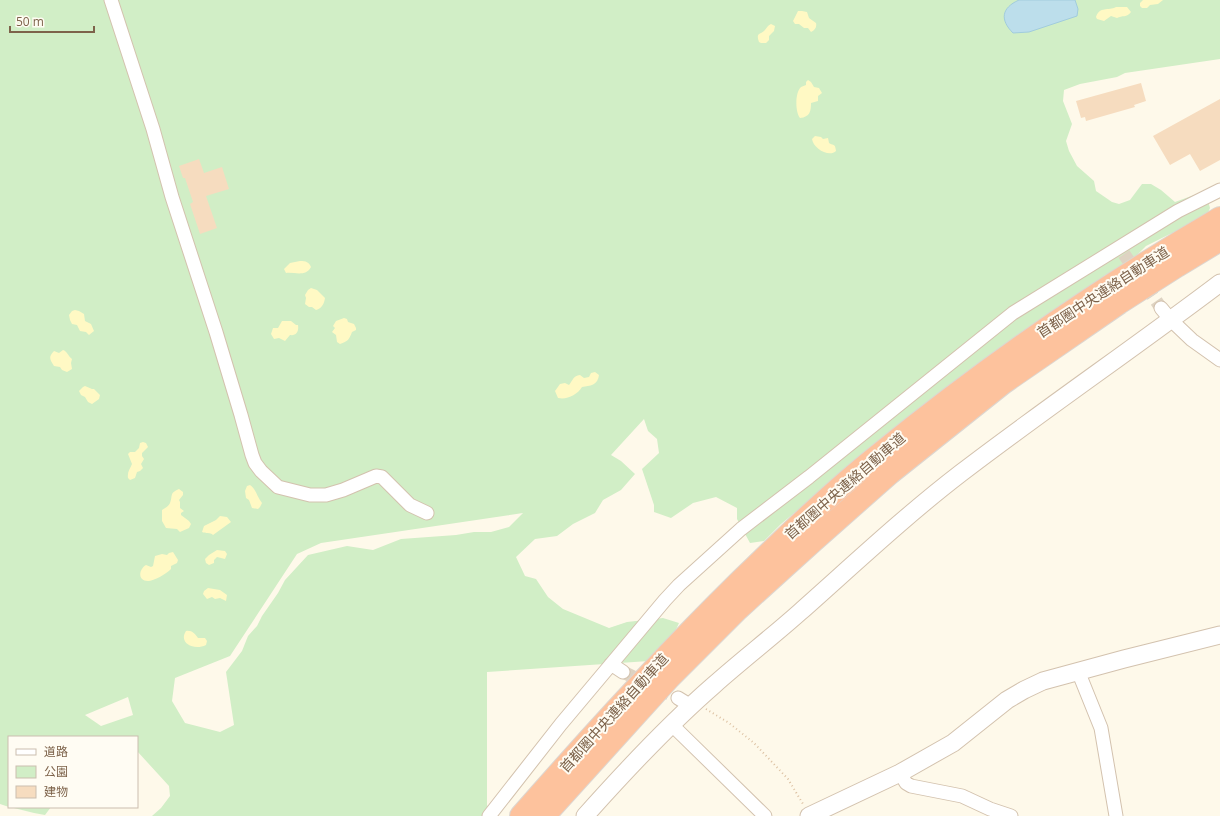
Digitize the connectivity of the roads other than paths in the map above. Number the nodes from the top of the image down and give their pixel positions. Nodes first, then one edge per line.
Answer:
1 (111, 0) edge
2 (1220, 190) edge
3 (1220, 218) edge
4 (1220, 240) edge
5 (1220, 283) edge
6 (1166, 314) junction
7 (1220, 360) edge
8 (427, 513) dead end
9 (1220, 635) edge
10 (611, 664) junction
11 (1078, 671) junction
12 (623, 672) tunnel mouth
13 (671, 724) junction
14 (900, 772) junction
15 (489, 816) edge
16 (521, 816) edge
17 (544, 816) edge
18 (585, 816) edge
19 (765, 816) edge
20 (809, 816) edge
21 (1011, 816) edge
22 (1116, 816) edge

1 - 8 street
2 - 10 street
3 - 16 highway, 首都圏中央連絡自動車道
4 - 17 highway, 首都圏中央連絡自動車道
5 - 6 street
6 - 7 street
6 - 13 street
9 - 11 street
10 - 12 street
10 - 15 street
11 - 14 street
11 - 22 street
13 - 18 street
13 - 19 street
14 - 20 street
14 - 21 street

